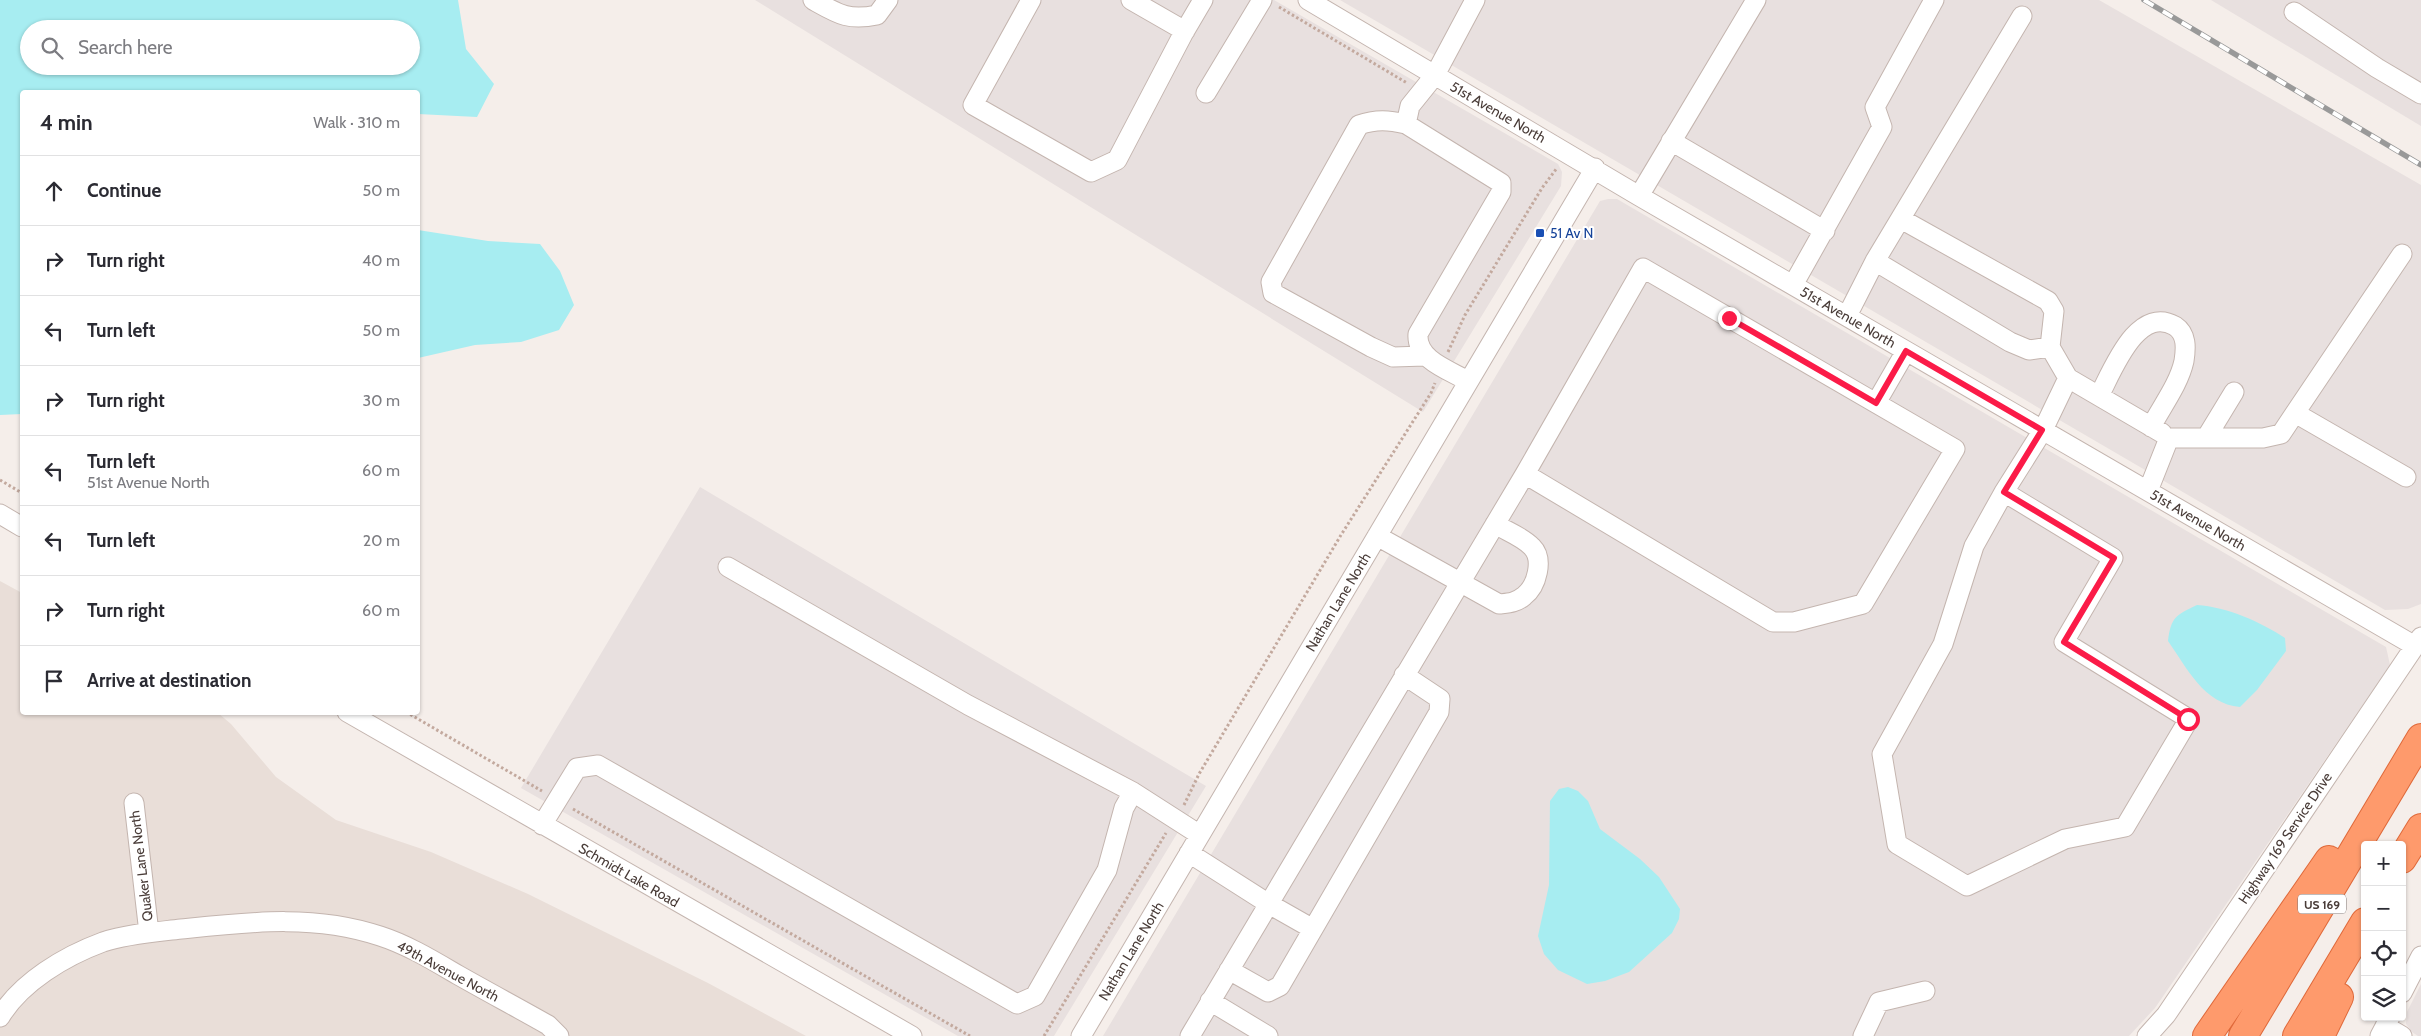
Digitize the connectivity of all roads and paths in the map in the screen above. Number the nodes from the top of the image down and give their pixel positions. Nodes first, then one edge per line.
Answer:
1 (813, 0) edge
2 (888, 0) edge
3 (1030, 0) edge
4 (1131, 0) edge
5 (1204, 0) edge
6 (1262, 0) edge
7 (1308, 0) edge
8 (1476, 0) edge
9 (1756, 0) edge
10 (1934, 0) edge
11 (2294, 12) dead end
12 (2022, 16) dead end
13 (1185, 31) junction
14 (1435, 75) junction
15 (1206, 94) dead end
16 (2421, 94) edge
17 (1406, 124) junction
18 (1671, 141) junction
19 (1570, 153) junction
20 (1595, 168) junction
21 (1639, 196) junction
22 (1901, 219) junction
23 (1825, 231) junction
24 (2402, 254) dead end
25 (1876, 261) junction
26 (1793, 285) junction
27 (1847, 316) junction
28 (2050, 347) junction
29 (1906, 351) junction
30 (1425, 356) junction
31 (1442, 366) junction
32 (2068, 378) junction
33 (1468, 382) junction
34 (2234, 392) dead end
35 (2099, 396) junction
36 (1876, 403) junction
37 (2295, 413) junction
38 (2151, 426) junction
39 (2042, 430) junction
40 (2170, 438) junction
41 (2206, 438) junction
42 (1525, 474) junction
43 (2406, 477) dead end
44 (0, 480) edge
45 (2148, 491) junction
46 (20, 492) edge
47 (2004, 492) junction
48 (0, 514) edge
49 (1495, 524) junction
50 (20, 525) edge
51 (1377, 536) junction
52 (728, 567) dead end
53 (1461, 581) junction
54 (2418, 642) edge
55 (1404, 676) junction
56 (352, 715) edge
57 (411, 715) edge
58 (2421, 738) edge
59 (2401, 772) junction
60 (1133, 792) junction
61 (558, 800) junction
62 (134, 803) dead end
63 (1174, 820) junction
64 (542, 825) junction
65 (1200, 835) junction
66 (1189, 853) junction
67 (1269, 904) junction
68 (1313, 929) junction
69 (2361, 929) edge
70 (150, 933) junction
71 (2361, 949) edge
72 (2421, 956) edge
73 (1229, 970) junction
74 (2406, 985) edge
75 (1925, 992) dead end
76 (1210, 1001) junction
77 (0, 1017) edge
78 (2385, 1026) edge
79 (559, 1036) edge
80 (912, 1036) edge
81 (970, 1036) edge
82 (1044, 1036) edge
83 (1081, 1036) edge
84 (1190, 1036) edge
85 (1268, 1036) edge
86 (1863, 1036) edge
87 (2147, 1036) edge
88 (2207, 1036) edge
89 (2243, 1036) edge
90 (2297, 1036) edge
91 (2320, 1036) edge
92 (2402, 1036) edge

1 - 2 street
3 - 13 street
4 - 13 street
5 - 13 street
6 - 15 street
7 - 14 street, 51st Avenue North
8 - 14 street
9 - 18 street
10 - 23 street
11 - 16 street
12 - 22 street
14 - 17 street
14 - 19 street, 51st Avenue North
17 - 30 street
17 - 30 street
18 - 21 street
18 - 23 street
19 - 20 street, 51st Avenue North
19 - 31 path
20 - 21 street, 51st Avenue North
20 - 33 street, Nathan Lane North
21 - 26 street, 51st Avenue North
22 - 25 street
22 - 28 street
23 - 26 street
24 - 37 street
25 - 27 street
25 - 28 street
26 - 27 street, 51st Avenue North
27 - 29 street, 51st Avenue North
28 - 32 street
29 - 36 street
29 - 39 street, 51st Avenue North
30 - 31 street
31 - 33 street
31 - 63 path
32 - 35 street
32 - 39 street
33 - 51 street, Nathan Lane North
34 - 41 street
35 - 38 street
35 - 38 street
36 - 42 street
36 - 42 street
37 - 41 street
37 - 43 street
38 - 40 street
39 - 45 street, 51st Avenue North
39 - 47 street
40 - 41 street
40 - 45 street
42 - 49 street
44 - 46 path
45 - 54 street, 51st Avenue North
47 - 47 street
48 - 50 street
49 - 53 street
49 - 53 street
51 - 53 street
51 - 65 street, Nathan Lane North
52 - 60 street
53 - 55 street
54 - 87 street, Highway 169 Service Drive
55 - 67 street
55 - 68 street
56 - 64 street, Schmidt Lake Road
57 - 61 path
58 - 59 highway, US 169
59 - 88 highway
59 - 89 highway, US 169
60 - 61 street
60 - 63 street
61 - 64 street
61 - 81 path
62 - 70 street, Quaker Lane North
63 - 65 street
63 - 82 path
64 - 80 street, Schmidt Lake Road
65 - 66 street, Nathan Lane North
66 - 67 street
66 - 83 street, Nathan Lane North
67 - 68 street
67 - 73 street
68 - 73 street
69 - 90 highway
70 - 77 street, Quaker Lane North
70 - 79 street, 49th Avenue North
71 - 91 highway
72 - 74 street
73 - 76 street
75 - 86 street
76 - 84 street
76 - 85 street
78 - 92 street

